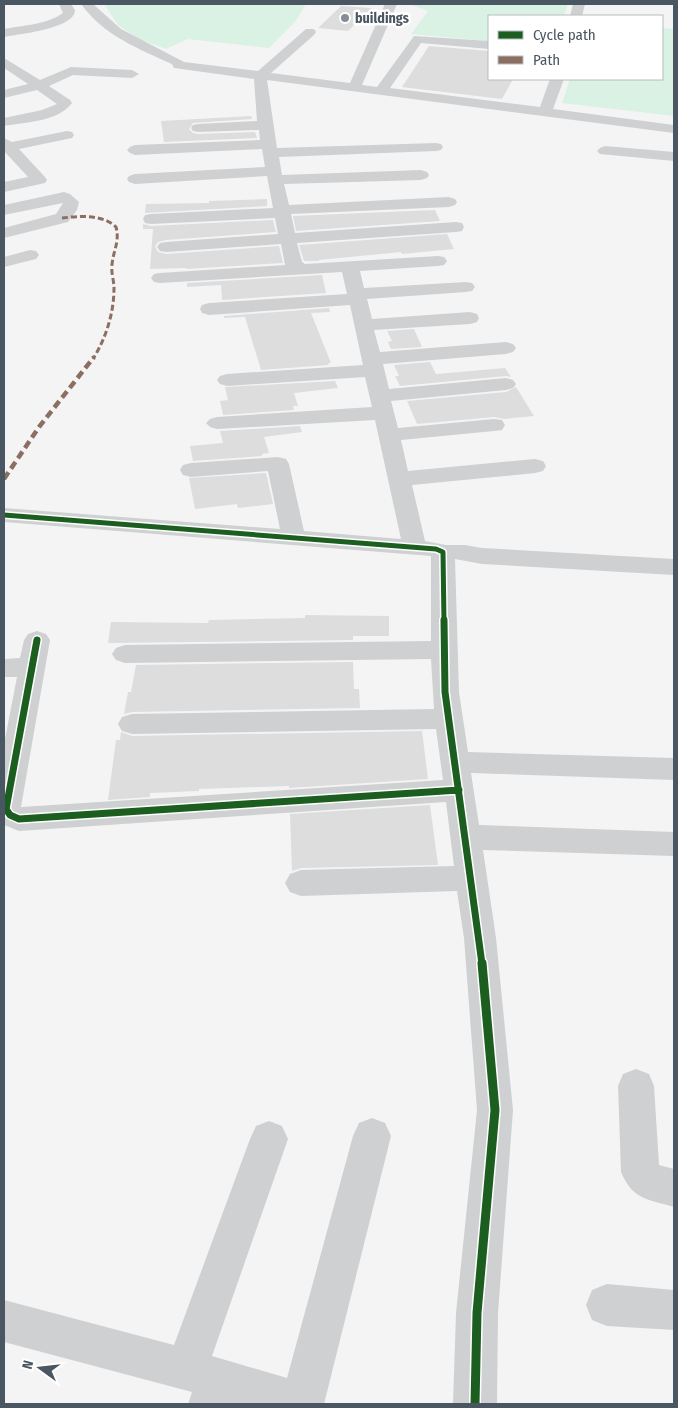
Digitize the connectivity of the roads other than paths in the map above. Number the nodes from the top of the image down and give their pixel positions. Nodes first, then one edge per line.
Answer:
1 (65, 4) edge
2 (87, 4) edge
3 (391, 4) edge
4 (310, 32) dead end
5 (4, 33) edge
6 (488, 44) edge
7 (408, 54) junction
8 (426, 56) dead end
9 (4, 63) edge
10 (132, 74) dead end
11 (262, 74) junction
12 (27, 77) junction
13 (557, 80) edge
14 (4, 82) edge
15 (356, 84) junction
16 (41, 85) junction
17 (383, 88) junction
18 (4, 94) edge
19 (426, 96) junction
20 (547, 108) junction
21 (4, 122) edge
22 (674, 122) edge
23 (265, 125) junction
24 (186, 129) dead end
25 (674, 129) edge
26 (69, 141) dead end
27 (8, 147) edge
28 (436, 147) dead end
29 (270, 149) junction
30 (135, 150) dead end
31 (605, 152) dead end
32 (674, 157) edge
33 (421, 175) dead end
34 (275, 176) junction
35 (135, 178) dead end
36 (4, 187) edge
37 (449, 202) dead end
38 (4, 210) edge
39 (281, 211) junction
40 (151, 219) dead end
41 (456, 227) dead end
42 (4, 233) edge
43 (287, 239) junction
44 (166, 247) dead end
45 (30, 255) dead end
46 (438, 261) dead end
47 (4, 262) edge
48 (350, 266) junction
49 (302, 269) junction
50 (160, 278) dead end
51 (466, 287) dead end
52 (357, 296) junction
53 (209, 309) dead end
54 (470, 318) dead end
55 (364, 325) junction
56 (506, 348) dead end
57 (373, 364) junction
58 (228, 380) dead end
59 (506, 384) dead end
60 (382, 405) junction
61 (217, 423) dead end
62 (494, 425) dead end
63 (389, 435) junction
64 (536, 466) dead end
65 (191, 470) dead end
66 (399, 479) junction
67 (4, 515) edge
68 (294, 538) junction
69 (441, 551) junction
70 (674, 558) edge
71 (674, 567) edge
72 (445, 650) junction
73 (125, 654) dead end
74 (24, 658) edge
75 (449, 719) junction
76 (132, 724) dead end
77 (11, 744) edge
78 (674, 769) edge
79 (457, 776) junction
80 (466, 837) junction
81 (674, 844) edge
82 (472, 878) junction
83 (301, 883) dead end
84 (636, 1086) dead end
85 (372, 1136) dead end
86 (270, 1139) dead end
87 (674, 1188) edge
88 (608, 1305) dead end
89 (674, 1310) edge
90 (4, 1321) edge
91 (205, 1384) edge
92 (302, 1404) edge
93 (475, 1404) edge

1 - 5 street
2 - 11 street
3 - 15 street
4 - 11 street
6 - 7 street
7 - 8 street
7 - 17 street
9 - 12 street
10 - 16 street
11 - 15 street
11 - 19 street
11 - 23 street
12 - 14 street
12 - 16 street
13 - 20 street
15 - 17 street
16 - 18 street
16 - 21 street
17 - 19 street
19 - 20 street
19 - 25 street
20 - 22 street
23 - 24 street
23 - 29 street
26 - 27 street
27 - 36 street
28 - 29 street
29 - 30 street
29 - 34 street
31 - 32 street
33 - 34 street
34 - 35 street
34 - 39 street
37 - 39 street
38 - 42 street
39 - 40 street
39 - 43 street
41 - 43 street
43 - 44 street
43 - 49 street
45 - 47 street
46 - 48 street
48 - 49 street
48 - 52 street
49 - 50 street
51 - 52 street
52 - 53 street
52 - 55 street
54 - 55 street
55 - 57 street
56 - 57 street
57 - 58 street
57 - 60 street
59 - 60 street
60 - 61 street
60 - 63 street
62 - 63 street
63 - 66 street
64 - 66 street
65 - 68 street
66 - 69 street
67 - 68 street
68 - 69 street
69 - 70 street
69 - 71 street
69 - 72 street
72 - 73 street
72 - 75 street
74 - 77 street
75 - 76 street
75 - 79 street
77 - 79 street
78 - 79 street
79 - 80 street
80 - 81 street
80 - 82 street
82 - 83 street
82 - 93 street
84 - 87 street
85 - 92 street
86 - 91 street
88 - 89 street
90 - 91 street
91 - 92 street

